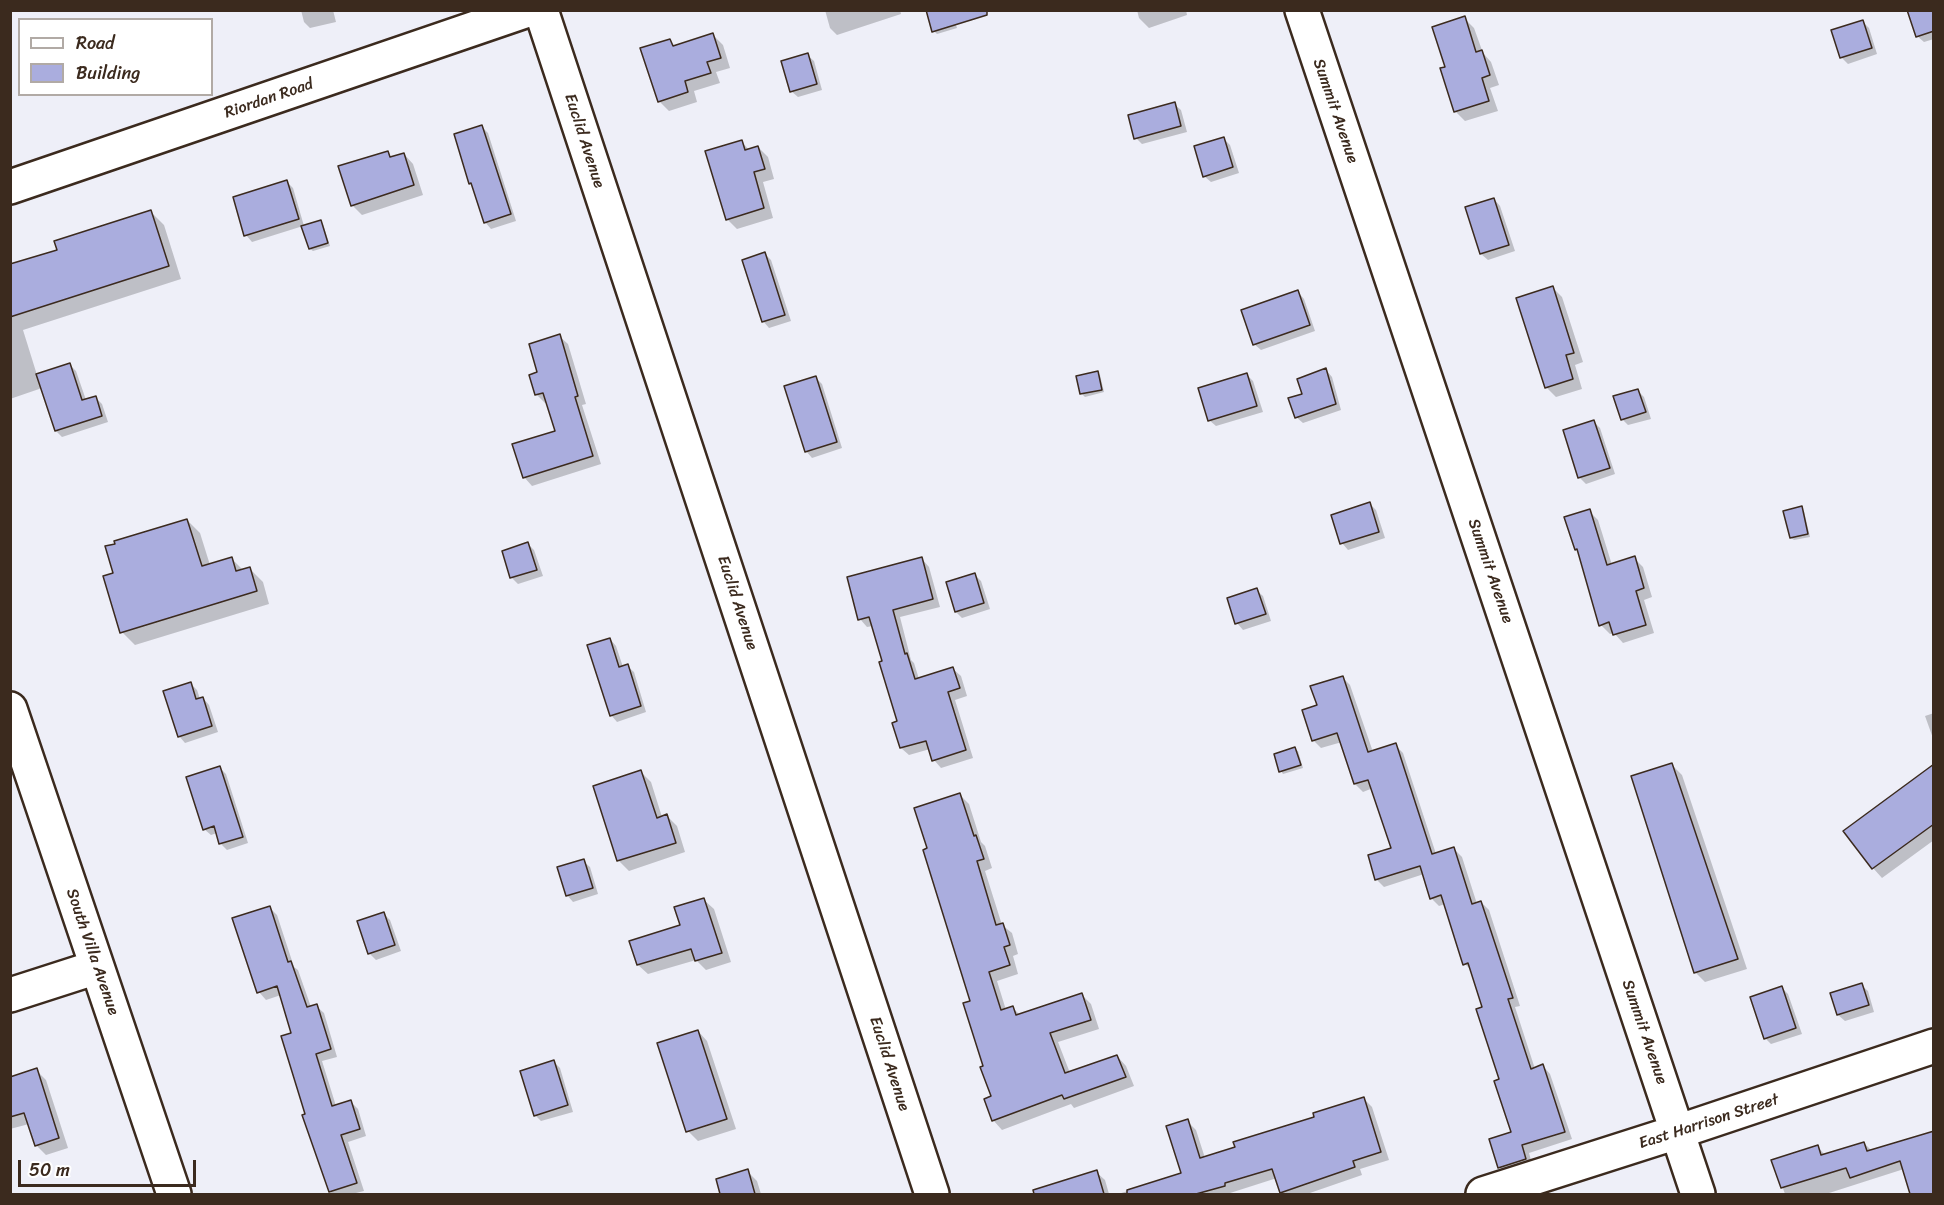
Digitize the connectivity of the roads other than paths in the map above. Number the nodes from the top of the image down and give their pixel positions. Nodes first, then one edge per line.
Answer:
1 (528, 10) edge
2 (541, 10) edge
3 (1302, 10) edge
4 (10, 187) edge
5 (10, 709) edge
6 (97, 967) junction
7 (10, 995) edge
8 (1934, 1046) edge
9 (1677, 1132) junction
10 (174, 1194) edge
11 (932, 1194) edge
12 (1483, 1194) edge
13 (1698, 1194) edge

1 - 4 street, Riordan Road
2 - 11 street, Euclid Avenue
3 - 9 street, Summit Avenue
5 - 6 street, South Villa Avenue
6 - 7 street
6 - 10 street, South Villa Avenue
8 - 9 street, East Harrison Street
9 - 12 street, East Harrison Street
9 - 13 street, Summit Avenue

